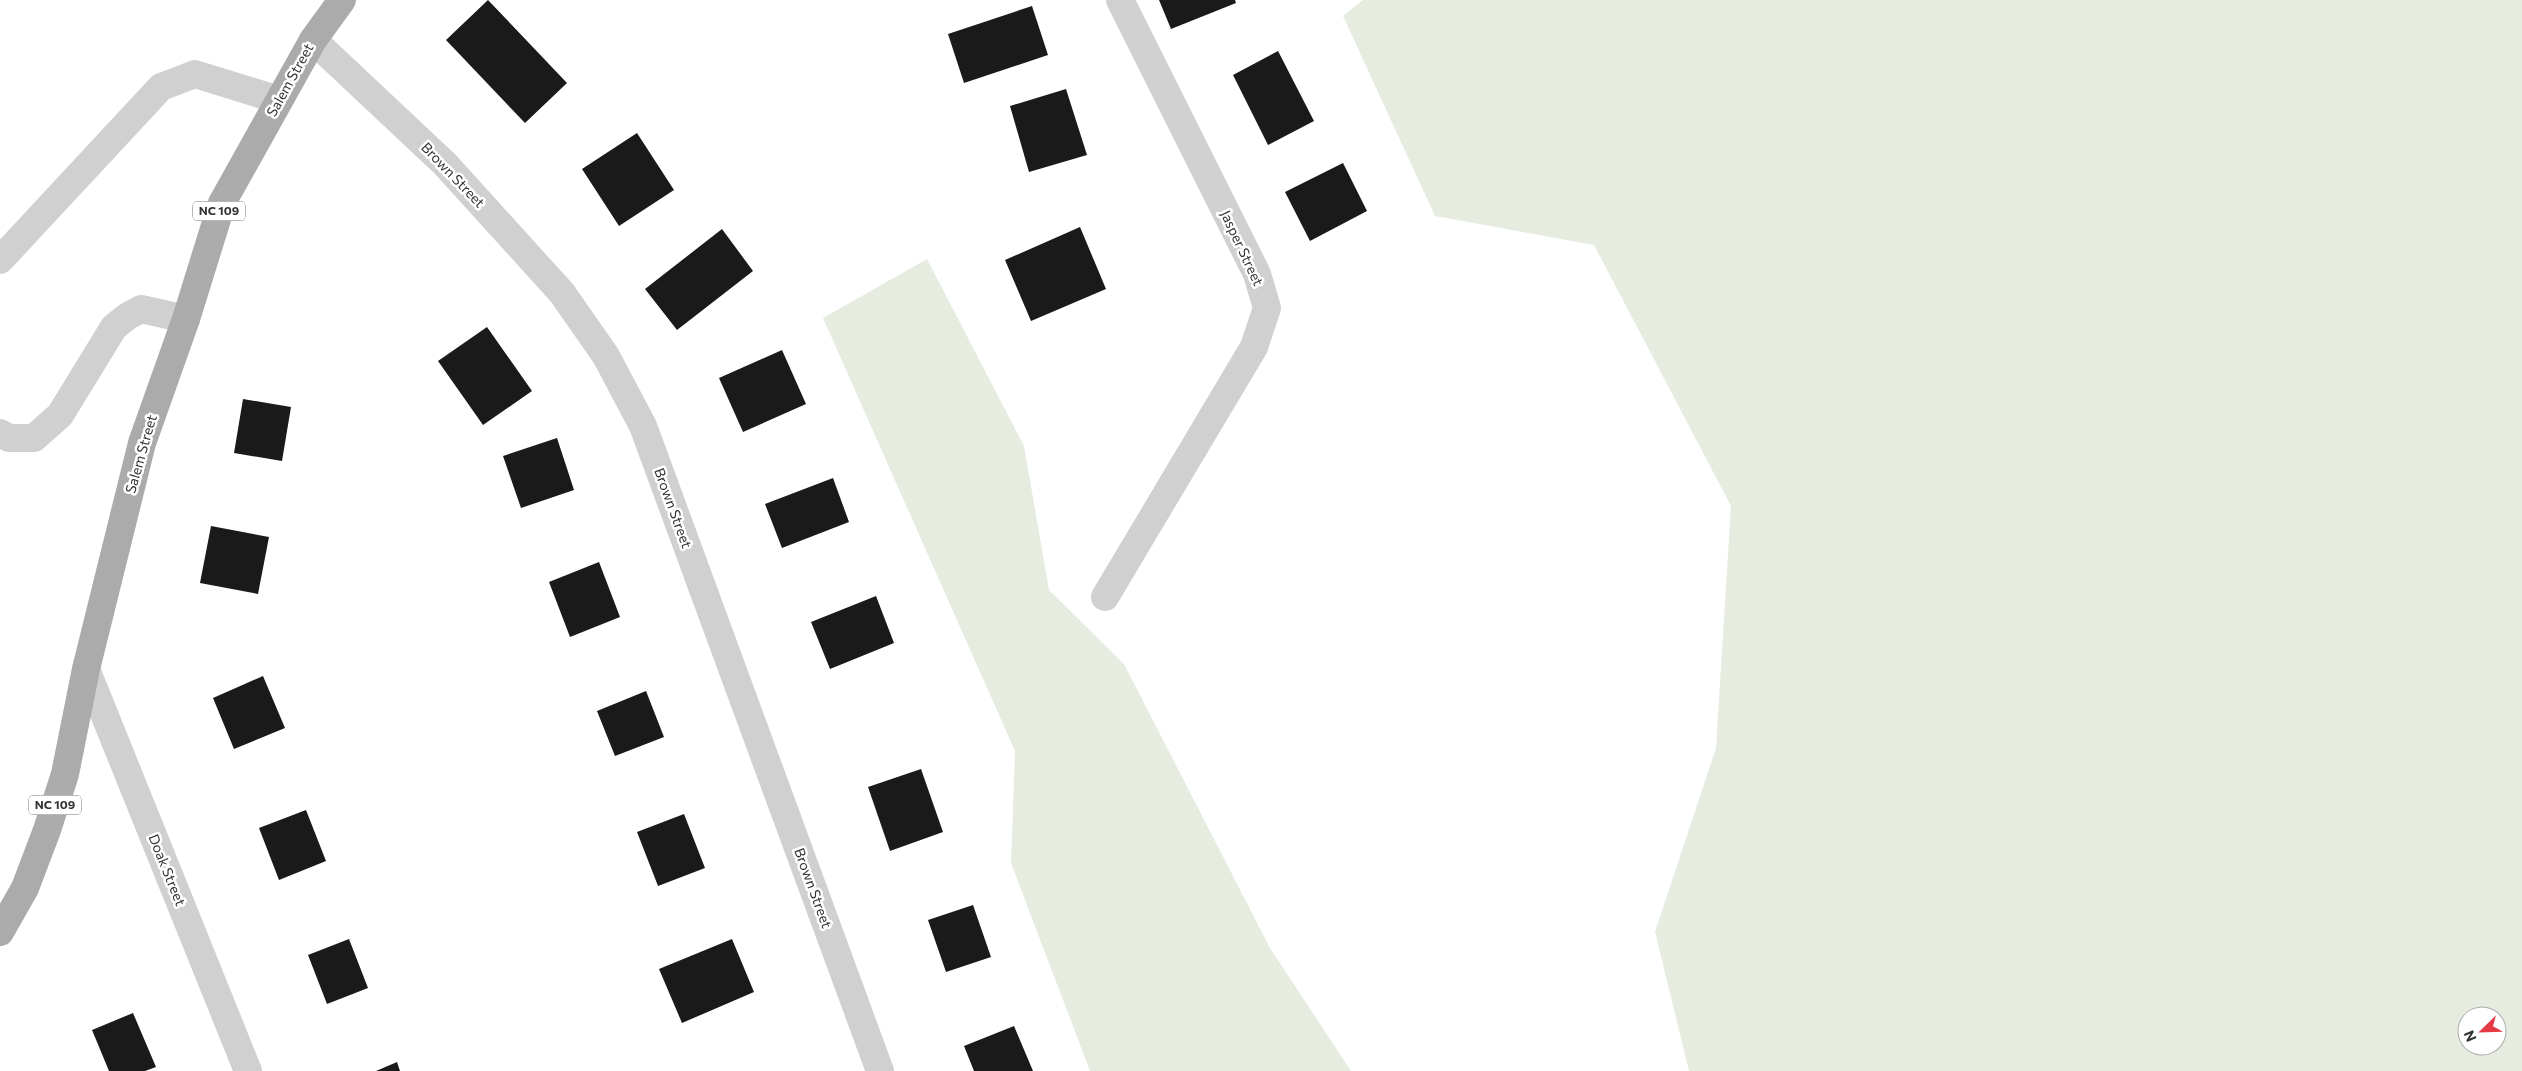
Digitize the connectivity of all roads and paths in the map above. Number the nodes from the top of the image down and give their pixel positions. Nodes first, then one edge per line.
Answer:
1 (342, 0) edge
2 (1120, 0) edge
3 (313, 40) junction
4 (279, 100) junction
5 (0, 260) edge
6 (186, 319) junction
7 (0, 432) edge
8 (1105, 597) dead end
9 (86, 669) junction
10 (0, 932) edge
11 (248, 1071) edge
12 (880, 1071) edge

1 - 3 main road, Salem Street / NC 109
2 - 8 street, Jasper Street
3 - 4 main road, Salem Street / NC 109
3 - 12 street, Brown Street
4 - 5 street
4 - 6 main road, Salem Street / NC 109
6 - 7 street
6 - 9 main road, Salem Street / NC 109
9 - 10 main road, Salem Street / NC 109
9 - 11 street, Doak Street

